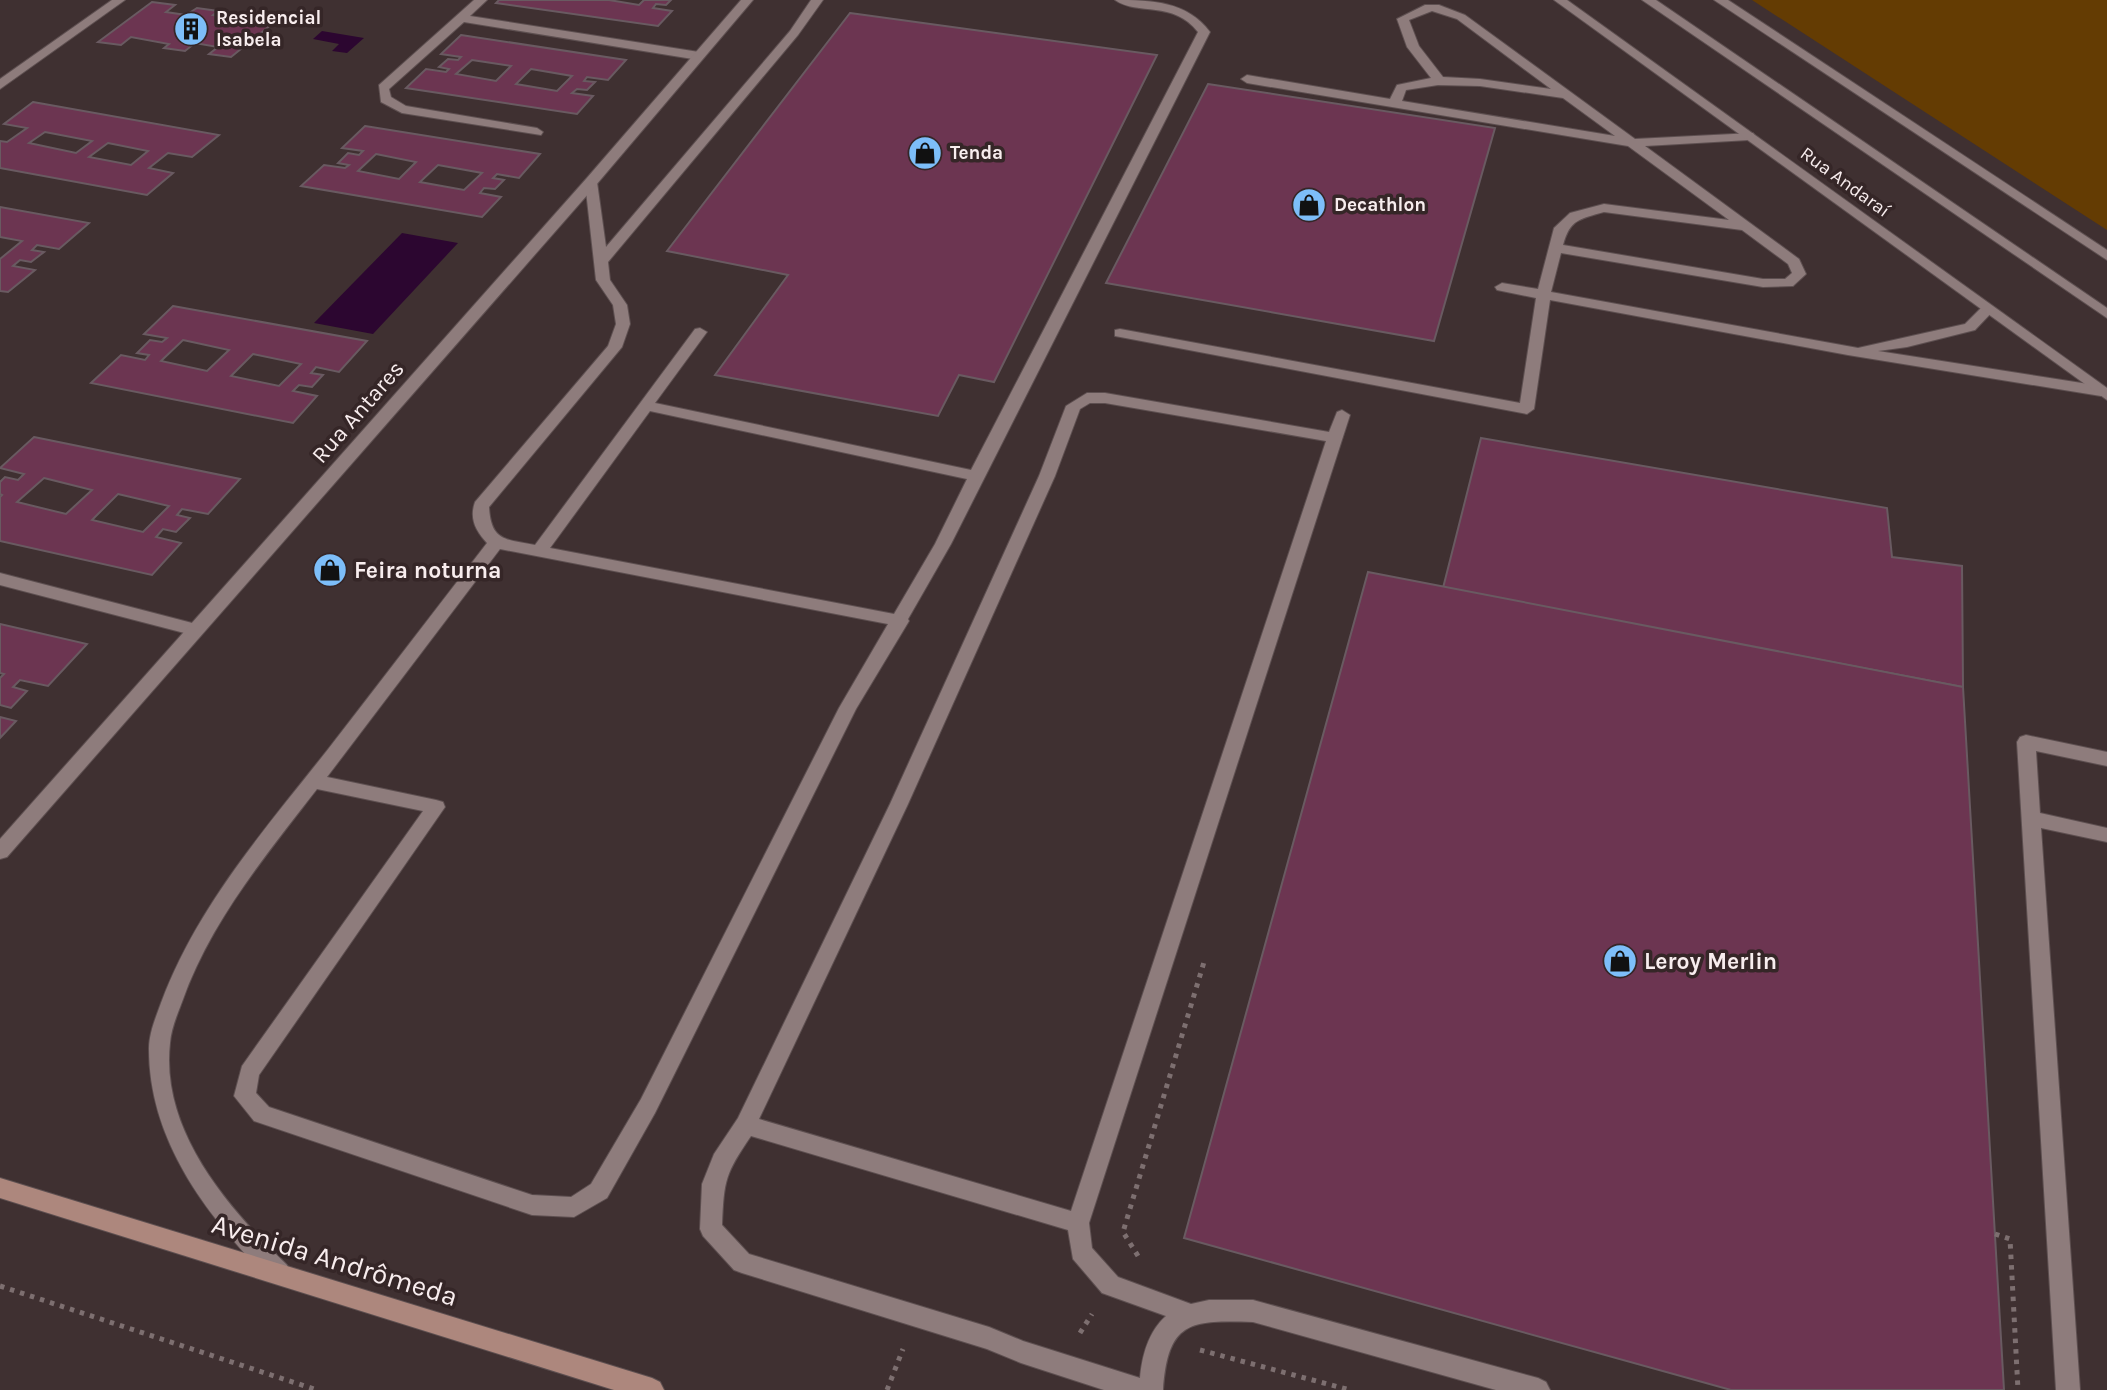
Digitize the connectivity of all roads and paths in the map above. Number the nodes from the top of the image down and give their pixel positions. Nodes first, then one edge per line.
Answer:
1 (119, 0) edge
2 (481, 0) edge
3 (747, 0) edge
4 (817, 0) edge
5 (1121, 0) edge
6 (1560, 0) edge
7 (1648, 0) edge
8 (1720, 0) edge
9 (461, 18) junction
10 (699, 56) junction
11 (1247, 79) dead end
12 (1438, 79) junction
13 (0, 85) edge
14 (1566, 94) junction
15 (1395, 102) junction
16 (537, 132) dead end
17 (1749, 136) junction
18 (1635, 143) junction
19 (591, 182) junction
20 (1746, 227) junction
21 (1555, 248) junction
22 (2107, 256) edge
23 (601, 261) junction
24 (1502, 287) dead end
25 (1544, 293) junction
26 (1988, 309) junction
27 (2107, 314) edge
28 (700, 332) dead end
29 (1120, 333) dead end
30 (1848, 351) junction
31 (2104, 393) edge
32 (646, 406) junction
33 (1342, 415) dead end
34 (1335, 438) junction
35 (976, 476) junction
36 (496, 543) junction
37 (539, 552) junction
38 (0, 579) edge
39 (901, 621) junction
40 (196, 630) junction
41 (2107, 759) edge
42 (314, 780) junction
43 (2032, 819) junction
44 (2107, 835) edge
45 (0, 852) edge
46 (1206, 956) dead end
47 (746, 1125) junction
48 (0, 1188) edge
49 (1078, 1223) junction
50 (1995, 1234) dead end
51 (280, 1274) junction
52 (0, 1286) edge
53 (1179, 1314) junction
54 (317, 1390) edge
55 (652, 1390) edge
56 (1139, 1390) edge
57 (1152, 1390) edge
58 (1350, 1390) edge
59 (1538, 1390) edge
60 (2018, 1390) edge
61 (2068, 1390) edge

1 - 13 street
2 - 9 street
3 - 10 street, Rua Antares
4 - 23 street
5 - 35 street
6 - 17 street, Rua Andaraí
7 - 27 street
8 - 22 street
9 - 10 street
9 - 16 street
10 - 19 street, Rua Antares
11 - 15 street
12 - 14 street
12 - 14 street
12 - 15 street
14 - 18 street
15 - 18 street
17 - 18 street
17 - 26 street, Rua Andaraí
18 - 20 street
19 - 23 street
19 - 40 street, Rua Antares
20 - 21 street
20 - 21 street
21 - 25 street
23 - 36 street
24 - 25 street
25 - 29 street
25 - 30 street
26 - 30 street
26 - 31 street, Rua Andaraí
28 - 32 street
30 - 31 street
32 - 35 street
32 - 37 street
33 - 34 street
34 - 47 street
34 - 49 street
35 - 39 street
36 - 37 street
36 - 42 street
37 - 39 street
38 - 40 street
39 - 42 street
40 - 45 street, Rua Antares
41 - 43 street
42 - 51 street
43 - 44 street
43 - 61 street
46 - 53 path
47 - 49 street
47 - 56 street
48 - 51 main road, Avenida Andrômeda
49 - 53 street
50 - 60 path
51 - 55 main road, Avenida Andrômeda
52 - 54 path
53 - 57 street
53 - 58 path
53 - 59 street

